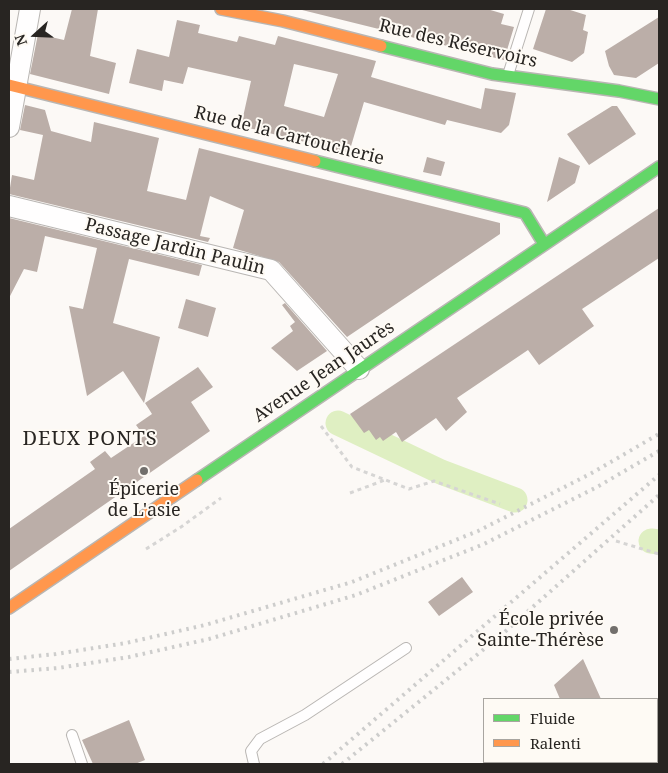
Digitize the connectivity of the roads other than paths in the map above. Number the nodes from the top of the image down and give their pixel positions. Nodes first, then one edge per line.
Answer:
1 (30, 9) edge
2 (221, 9) edge
3 (529, 9) edge
4 (508, 76) junction
5 (12, 86) edge
6 (659, 99) edge
7 (9, 127) edge
8 (659, 167) edge
9 (9, 206) edge
10 (544, 244) junction
11 (359, 369) junction
12 (9, 608) edge
13 (406, 648) dead end
14 (72, 735) dead end
15 (82, 764) edge
16 (254, 764) edge

1 - 5 street
2 - 4 street, Rue des Réservoirs
3 - 4 lane
4 - 6 street, Rue des Réservoirs
5 - 7 street
5 - 10 street, Rue de la Cartoucherie
8 - 10 street, Avenue Jean Jaurès
9 - 11 street, Passage Jardin Paulin
10 - 11 street, Avenue Jean Jaurès
11 - 12 street, Avenue Jean Jaurès
13 - 16 lane
14 - 15 lane

